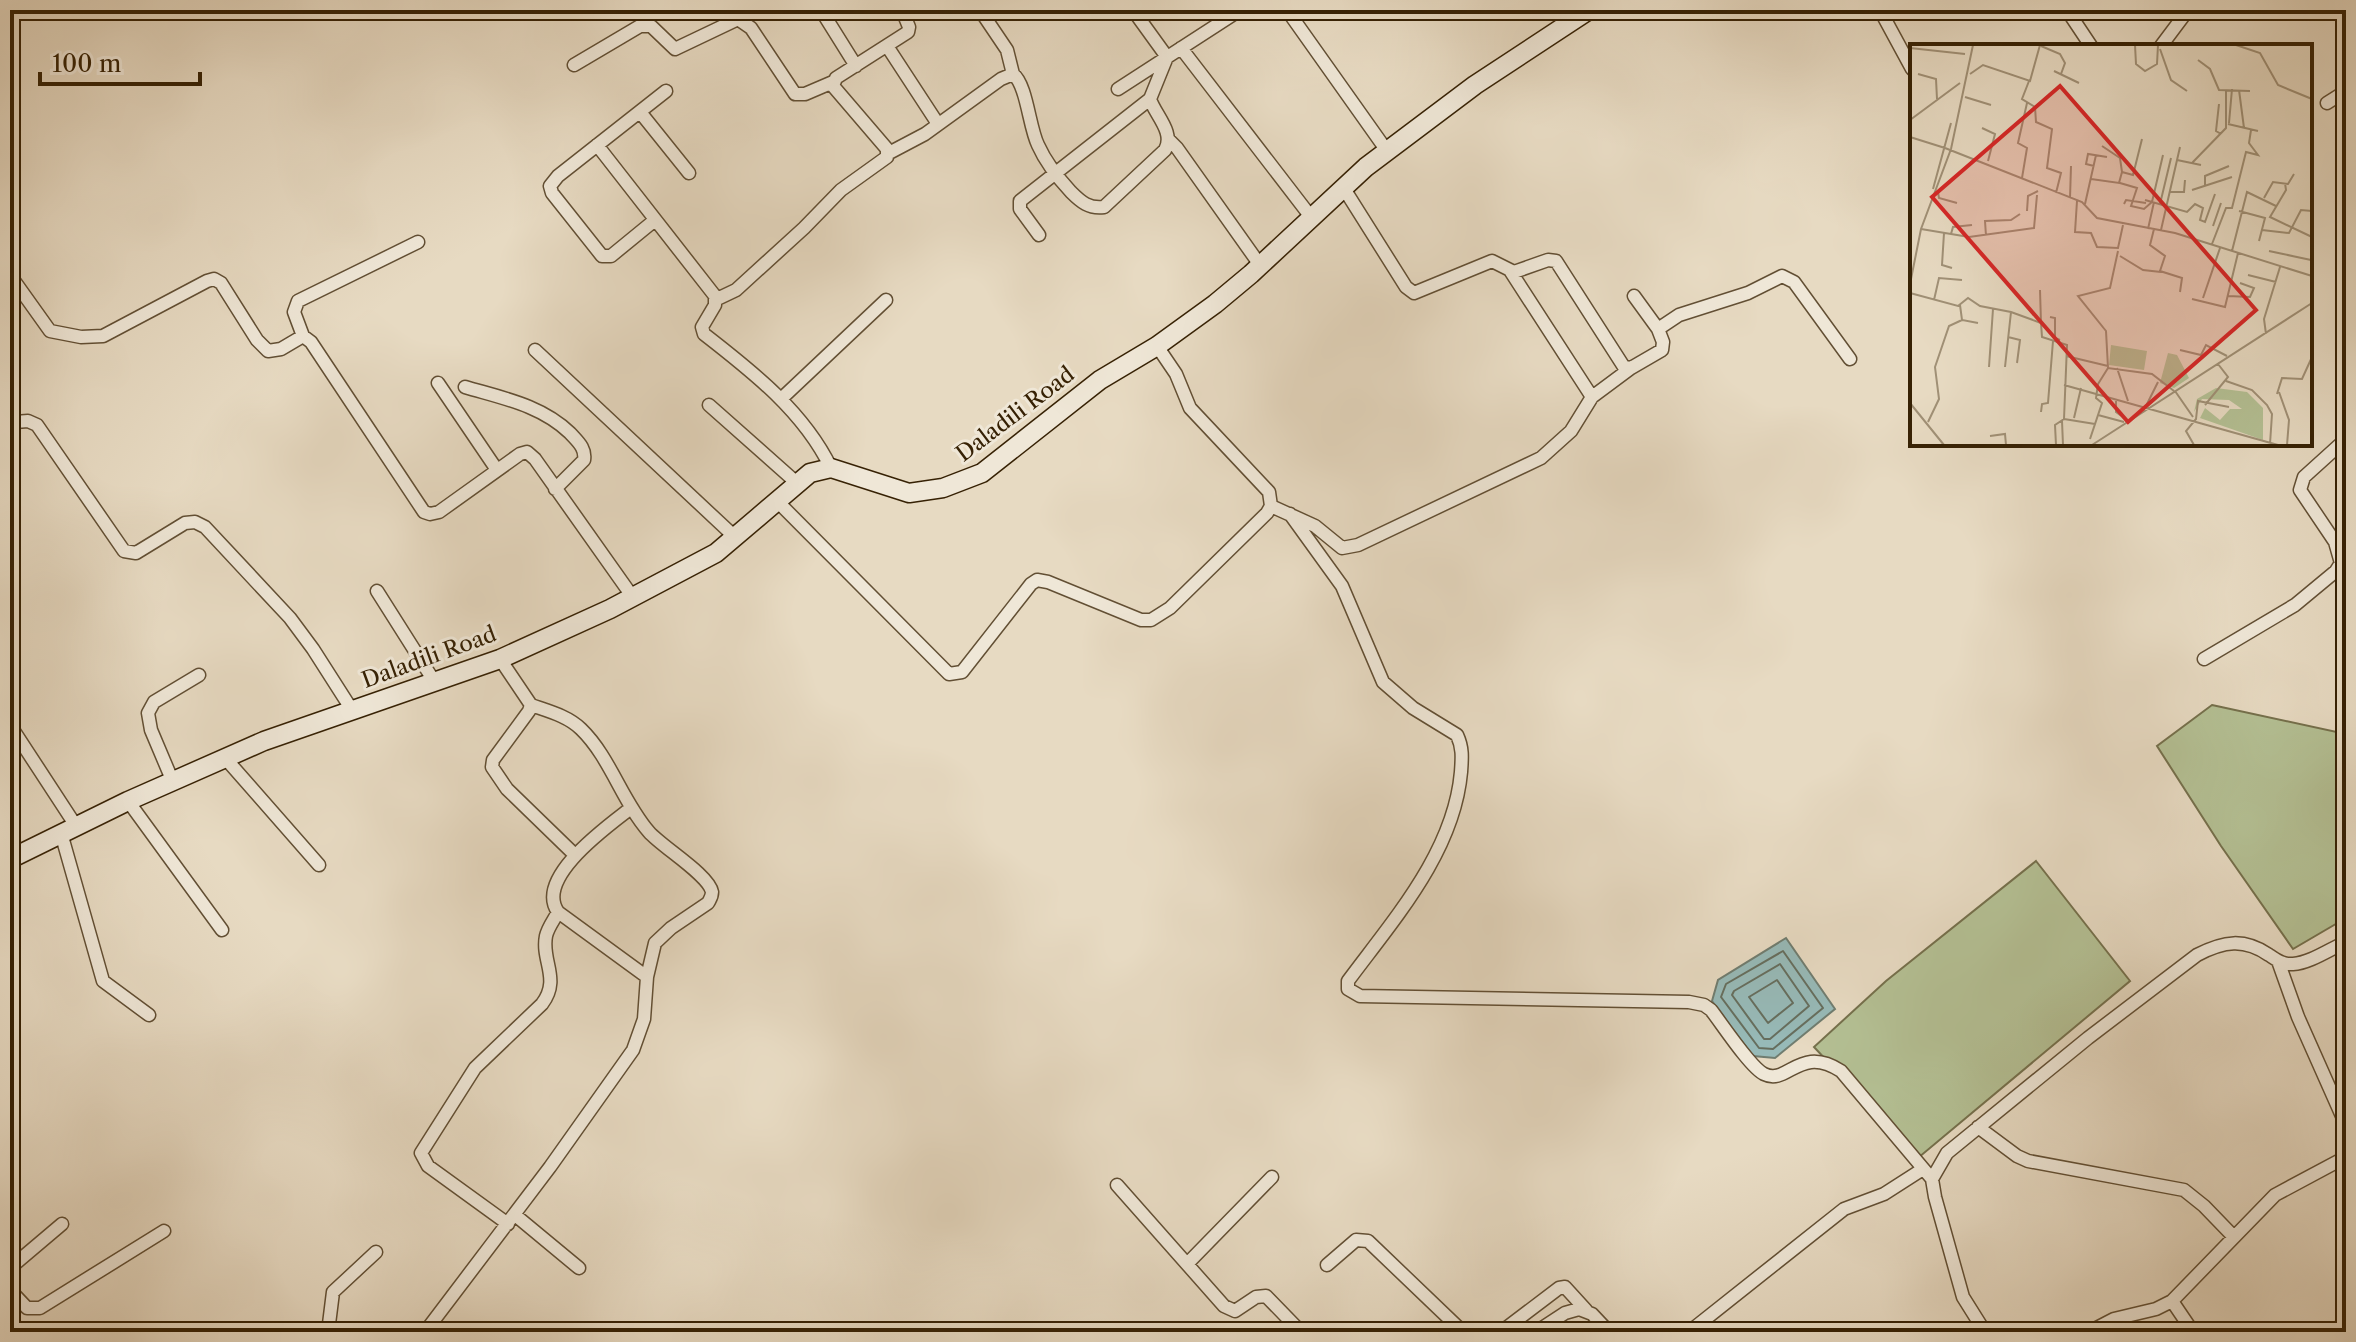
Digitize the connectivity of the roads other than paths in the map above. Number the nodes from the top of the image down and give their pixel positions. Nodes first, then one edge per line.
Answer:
1 (821, 10) edge
2 (902, 10) edge
3 (980, 10) edge
4 (1133, 10) edge
5 (1240, 10) edge
6 (1287, 10) edge
7 (1589, 10) edge
8 (1880, 10) edge
9 (2067, 10) edge
10 (2188, 10) edge
11 (1221, 15) edge
12 (2090, 44) edge
13 (2162, 44) edge
14 (887, 46) junction
15 (1181, 48) junction
16 (1167, 57) junction
17 (574, 65) dead end
18 (1910, 65) edge
19 (856, 66) junction
20 (1013, 74) junction
21 (833, 82) junction
22 (1118, 89) dead end
23 (666, 91) dead end
24 (2346, 91) edge
25 (1150, 99) junction
26 (2327, 103) dead end
27 (640, 112) junction
28 (938, 124) junction
29 (1169, 140) junction
30 (597, 145) junction
31 (1387, 151) junction
32 (889, 153) junction
33 (1054, 172) junction
34 (689, 173) dead end
35 (1343, 187) junction
36 (1311, 217) junction
37 (655, 220) junction
38 (1039, 235) dead end
39 (418, 242) dead end
40 (1260, 265) junction
41 (1511, 272) junction
42 (10, 275) edge
43 (1634, 296) dead end
44 (715, 300) junction
45 (886, 300) dead end
46 (1658, 329) junction
47 (303, 336) junction
48 (1157, 346) junction
49 (535, 350) dead end
50 (1850, 359) dead end
51 (1631, 368) junction
52 (438, 383) dead end
53 (465, 387) dead end
54 (1592, 397) junction
55 (781, 399) junction
56 (709, 405) dead end
57 (10, 417) edge
58 (2346, 439) edge
59 (831, 468) junction
60 (497, 470) junction
61 (798, 484) junction
62 (555, 489) junction
63 (777, 501) junction
64 (1271, 506) junction
65 (1290, 514) junction
66 (736, 538) junction
67 (377, 591) dead end
68 (632, 596) junction
69 (500, 659) junction
70 (2204, 659) dead end
71 (199, 675) dead end
72 (434, 681) junction
73 (531, 705) junction
74 (352, 710) junction
75 (10, 725) edge
76 (226, 759) junction
77 (173, 782) junction
78 (128, 801) junction
79 (631, 808) junction
80 (68, 829) junction
81 (575, 855) junction
82 (10, 859) edge
83 (319, 865) dead end
84 (558, 912) junction
85 (222, 930) dead end
86 (2346, 942) edge
87 (2278, 961) junction
88 (647, 977) junction
89 (149, 1015) dead end
90 (2346, 1125) edge
91 (1978, 1127) junction
92 (2346, 1157) edge
93 (1928, 1174) junction
94 (1272, 1177) dead end
95 (1117, 1185) dead end
96 (511, 1219) junction
97 (62, 1224) dead end
98 (164, 1231) dead end
99 (2233, 1236) junction
100 (376, 1252) dead end
101 (1187, 1264) junction
102 (1327, 1265) dead end
103 (10, 1268) edge
104 (579, 1268) dead end
105 (10, 1290) edge
106 (2172, 1301) junction
107 (1586, 1310) junction
108 (2346, 1317) edge
109 (328, 1332) edge
110 (425, 1332) edge
111 (1301, 1332) edge
112 (1463, 1332) edge
113 (1501, 1332) edge
114 (1536, 1332) edge
115 (1609, 1332) edge
116 (1689, 1332) edge
117 (1985, 1332) edge
118 (2089, 1332) edge
119 (2193, 1332) edge
120 (2344, 1332) edge

1 - 19 street
2 - 14 street
3 - 20 street
4 - 16 street
5 - 11 street
6 - 31 street
7 - 31 main road, Daladili Road
8 - 18 street
9 - 12 street
10 - 13 street
11 - 15 street
14 - 19 street
14 - 28 street
15 - 16 street
15 - 36 street
16 - 22 street
16 - 25 street
17 - 21 street
19 - 21 street
20 - 28 street
20 - 33 street
21 - 32 street
23 - 27 street
24 - 26 street
25 - 29 street
25 - 33 street
27 - 30 street
27 - 34 street
28 - 32 street
29 - 33 street
29 - 40 street
30 - 37 street
30 - 37 street
31 - 35 main road, Daladili Road
32 - 44 street
33 - 38 street
35 - 36 main road, Daladili Road
35 - 41 street
36 - 40 main road, Daladili Road
37 - 44 street
39 - 47 street
40 - 48 main road, Daladili Road
41 - 51 street
41 - 54 street
42 - 47 street
43 - 46 street
44 - 55 street
45 - 55 street
46 - 50 street
46 - 51 street
47 - 60 street
48 - 59 main road, Daladili Road
48 - 64 street
49 - 66 street
51 - 54 street
52 - 60 street
53 - 62 street
54 - 65 street
55 - 59 street
56 - 61 street
57 - 74 street
58 - 70 street
59 - 61 main road, Daladili Road
60 - 62 street
61 - 63 main road, Daladili Road
62 - 68 street
63 - 64 street
63 - 66 main road, Daladili Road
64 - 65 street
65 - 93 street
66 - 68 main road, Daladili Road
67 - 72 street
68 - 69 main road, Daladili Road
69 - 72 main road, Daladili Road
69 - 73 street
71 - 77 street
72 - 74 main road, Daladili Road
73 - 79 street
73 - 81 street
74 - 76 main road, Daladili Road
75 - 80 street
76 - 77 main road, Daladili Road
76 - 83 street
77 - 78 main road, Daladili Road
78 - 80 main road, Daladili Road
78 - 85 street
79 - 81 street
79 - 88 street
80 - 82 main road, Daladili Road
80 - 89 street
81 - 84 street
84 - 88 street
84 - 96 street
86 - 87 street
87 - 90 street
87 - 91 street
88 - 96 street
91 - 93 street
91 - 99 street
92 - 99 street
93 - 116 street
93 - 117 street
94 - 101 street
95 - 101 street
96 - 104 street
96 - 110 street
97 - 103 street
98 - 105 street
99 - 106 street
100 - 109 street
101 - 111 street
102 - 112 street
106 - 118 street
106 - 119 street
107 - 113 street
107 - 114 street
107 - 115 street
108 - 120 main road

